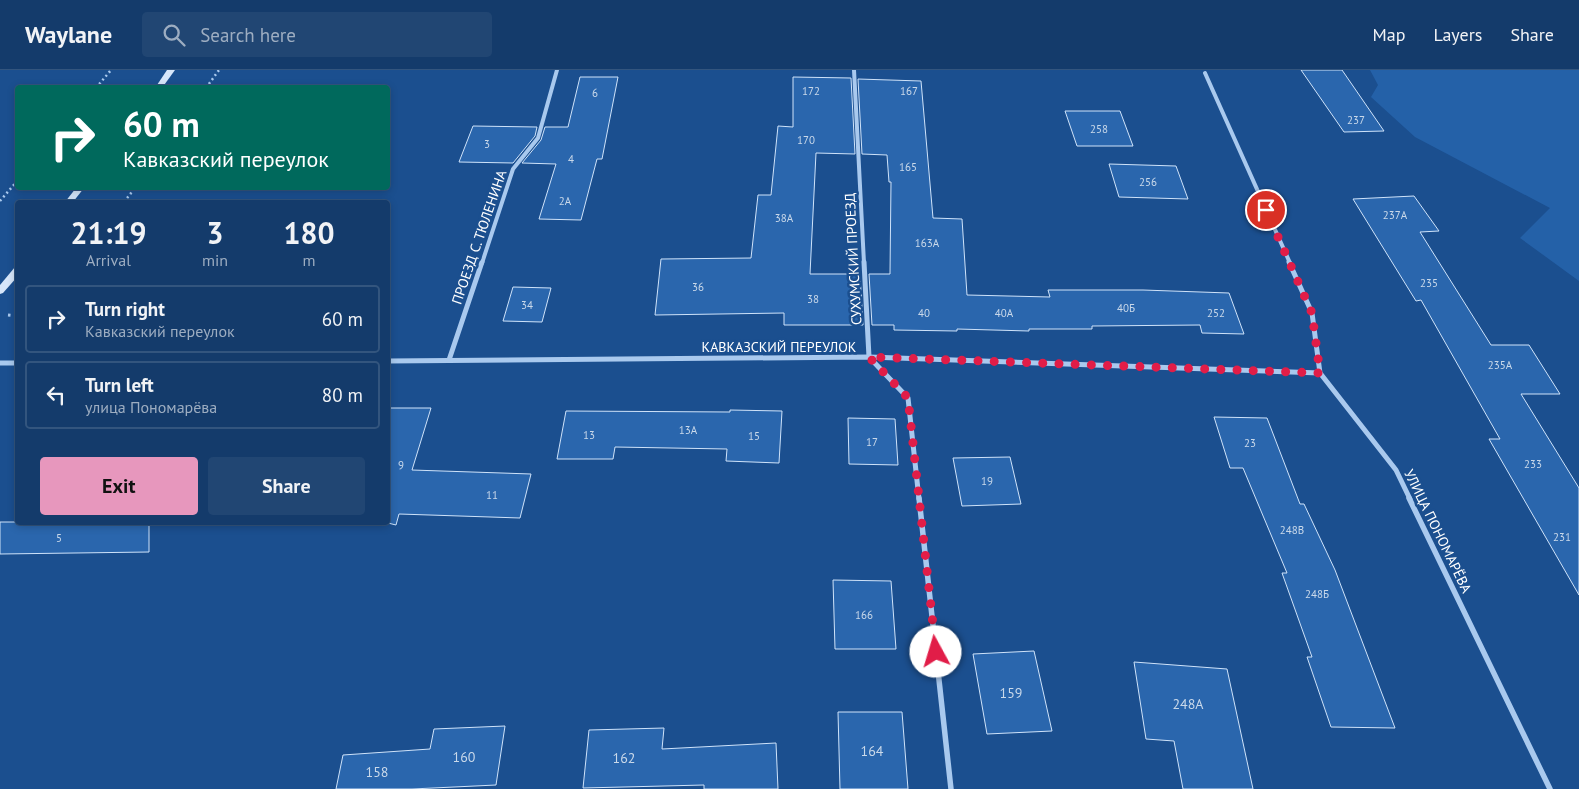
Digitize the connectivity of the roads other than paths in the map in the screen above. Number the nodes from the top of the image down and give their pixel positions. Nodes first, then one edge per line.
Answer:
1 (172, 70) edge
2 (557, 70) edge
3 (854, 70) edge
4 (1205, 73) dead end
5 (160, 85) edge
6 (78, 190) edge
7 (71, 200) edge
8 (15, 273) edge
9 (0, 291) edge
10 (869, 357) junction
11 (449, 360) junction
12 (390, 361) edge
13 (0, 363) edge
14 (15, 363) edge
15 (1320, 373) junction
16 (950, 789) edge
17 (1550, 789) edge

1 - 5 main road
2 - 11 street, ПРОЕЗД С. ТЮЛЕНИНА
3 - 10 street, СУХУМСКИЙ ПРОЕЗД
4 - 15 street
6 - 7 main road
8 - 9 main road
10 - 11 street, КАВКАЗСКИЙ ПЕРЕУЛОК
10 - 15 street, КАВКАЗСКИЙ ПЕРЕУЛОК
10 - 16 street
11 - 12 street, КАВКАЗСКИЙ ПЕРЕУЛОК
13 - 14 street
15 - 17 street, УЛИЦА ПОНОМАРЁВА

